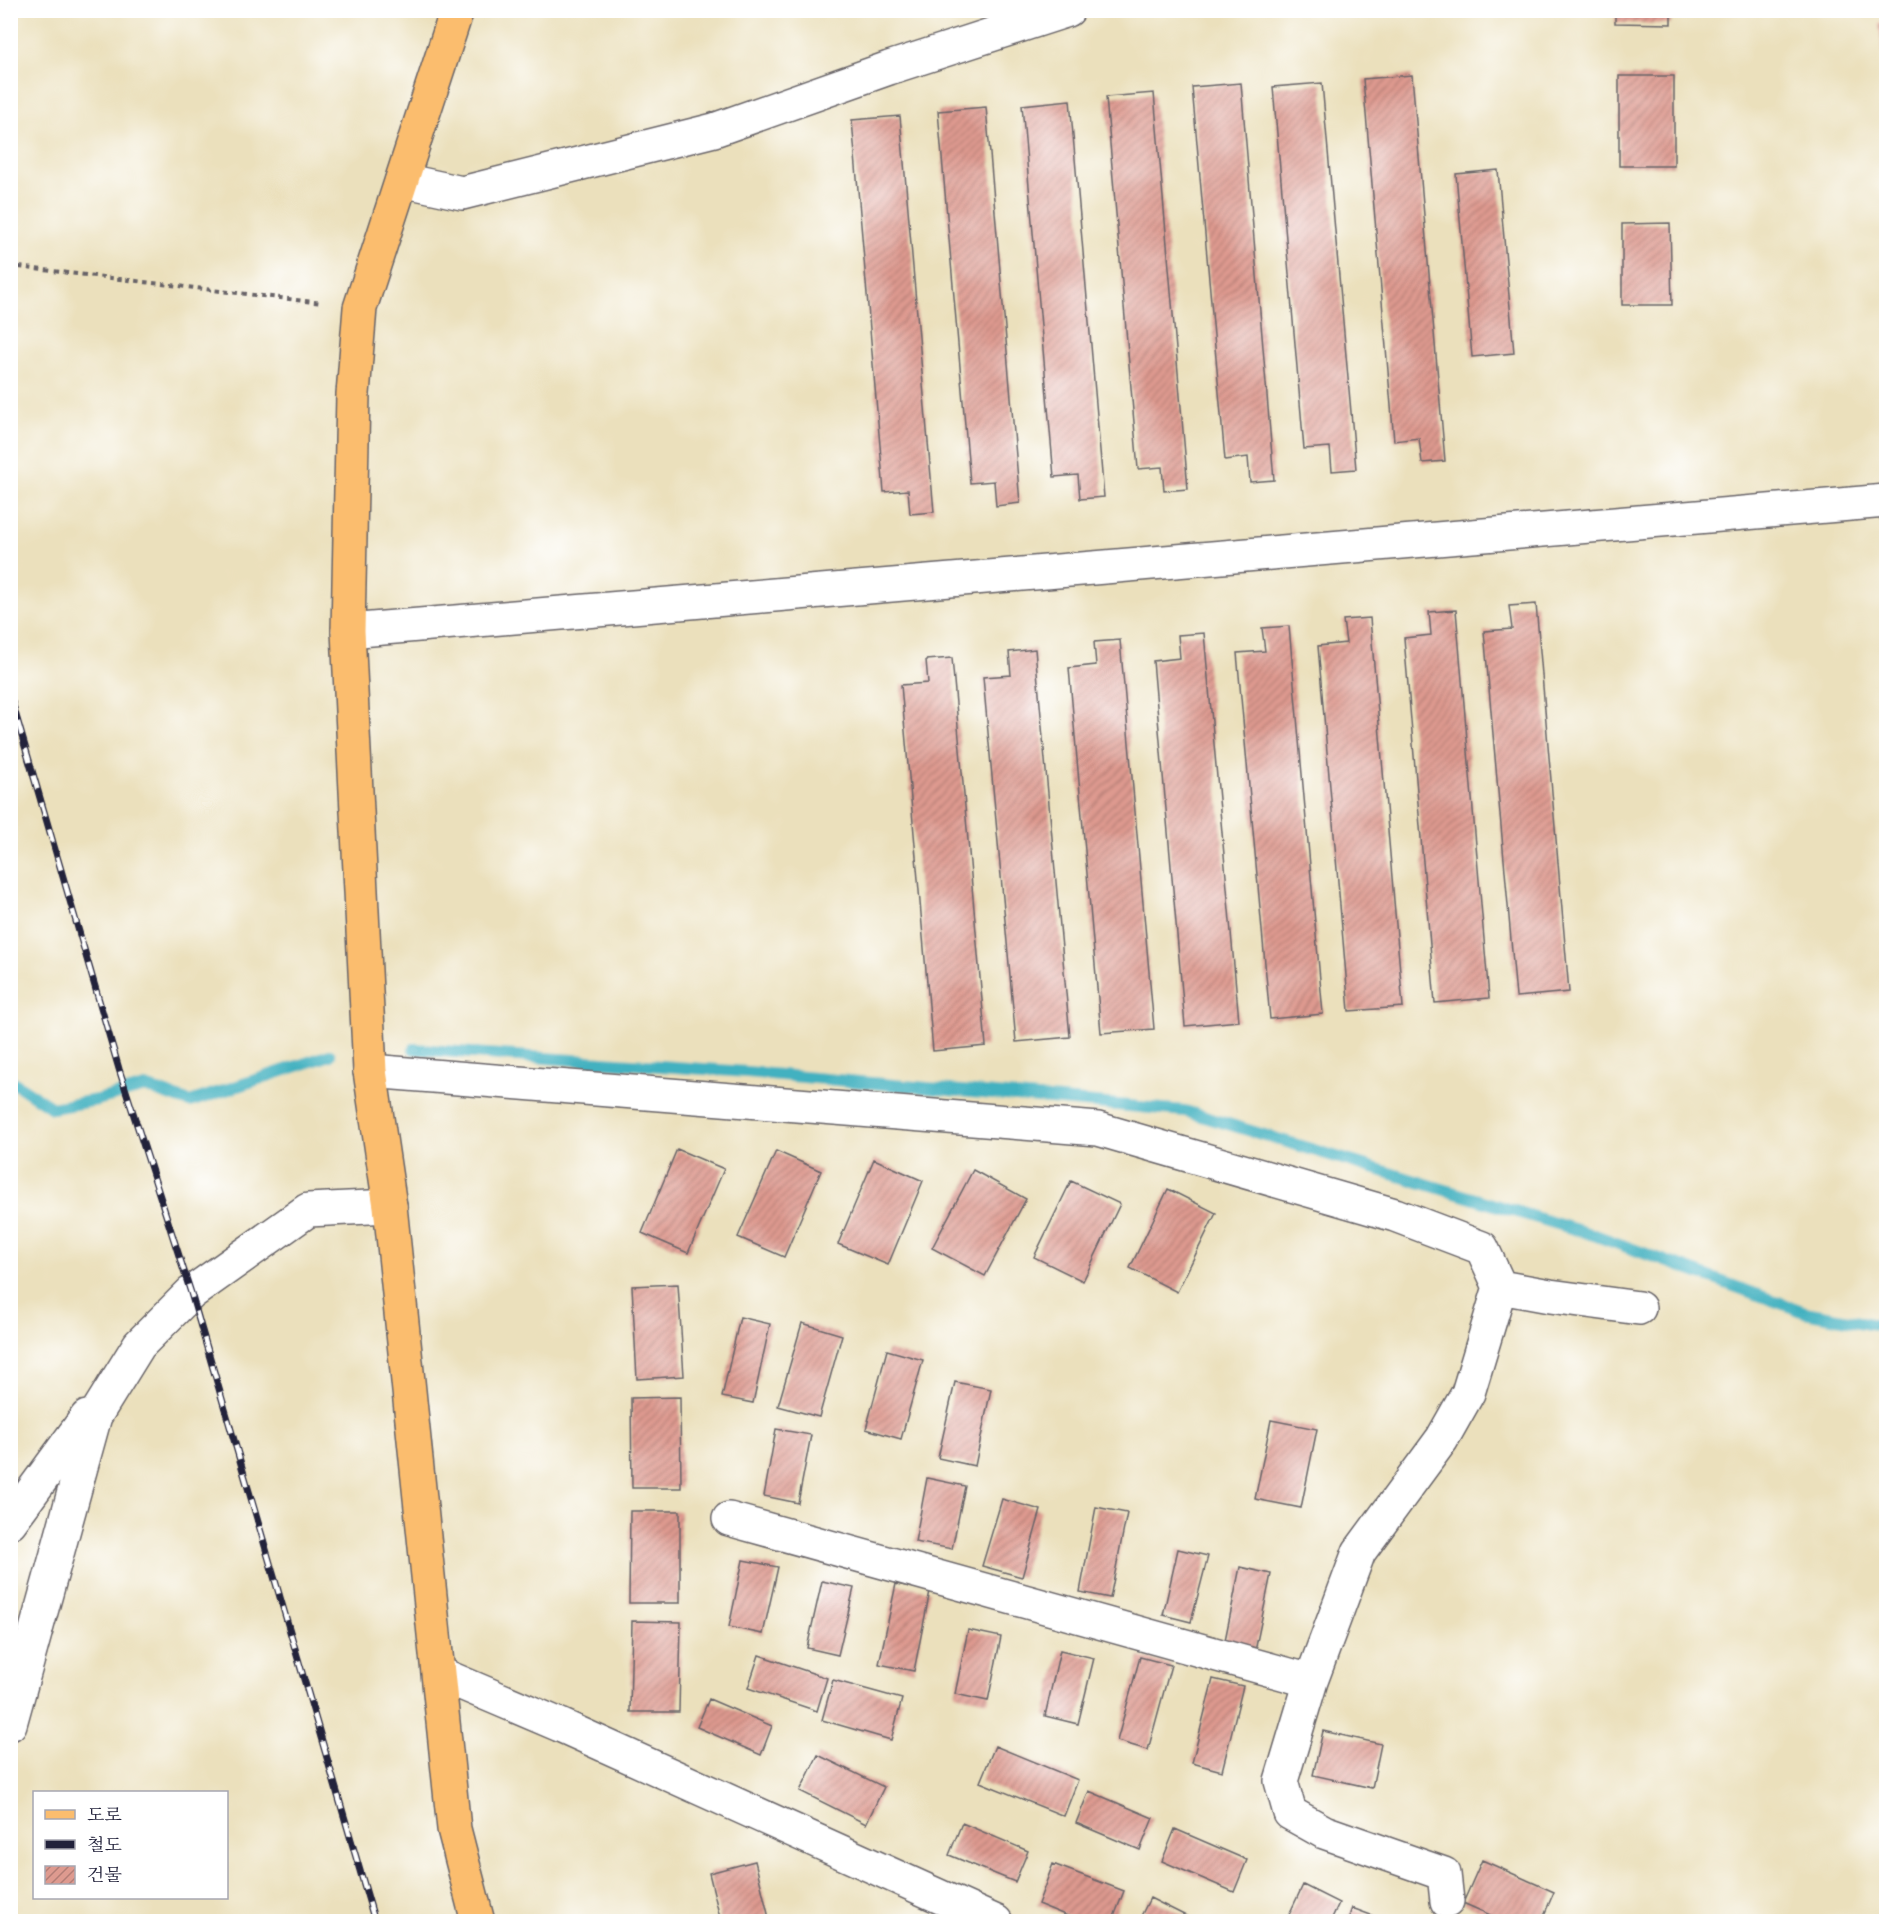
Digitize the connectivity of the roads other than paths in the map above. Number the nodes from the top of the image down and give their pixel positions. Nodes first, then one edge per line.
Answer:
1 (457, 10) edge
2 (1068, 10) edge
3 (402, 180) junction
4 (1887, 501) edge
5 (348, 631) junction
6 (370, 1071) junction
7 (390, 1206) junction
8 (1500, 1287) junction
9 (1639, 1308) dead end
10 (139, 1345) junction
11 (729, 1519) dead end
12 (10, 1522) edge
13 (440, 1674) junction
14 (1311, 1681) junction
15 (10, 1724) edge
16 (1447, 1901) dead end
17 (478, 1922) edge
18 (996, 1922) edge

1 - 3 main road
2 - 3 street
3 - 5 main road
4 - 5 street
5 - 6 main road
6 - 7 main road
6 - 8 street
7 - 10 street
7 - 13 main road
8 - 9 street
8 - 14 street
10 - 12 street
10 - 15 street
11 - 14 street
13 - 17 main road
13 - 18 street
14 - 16 street

